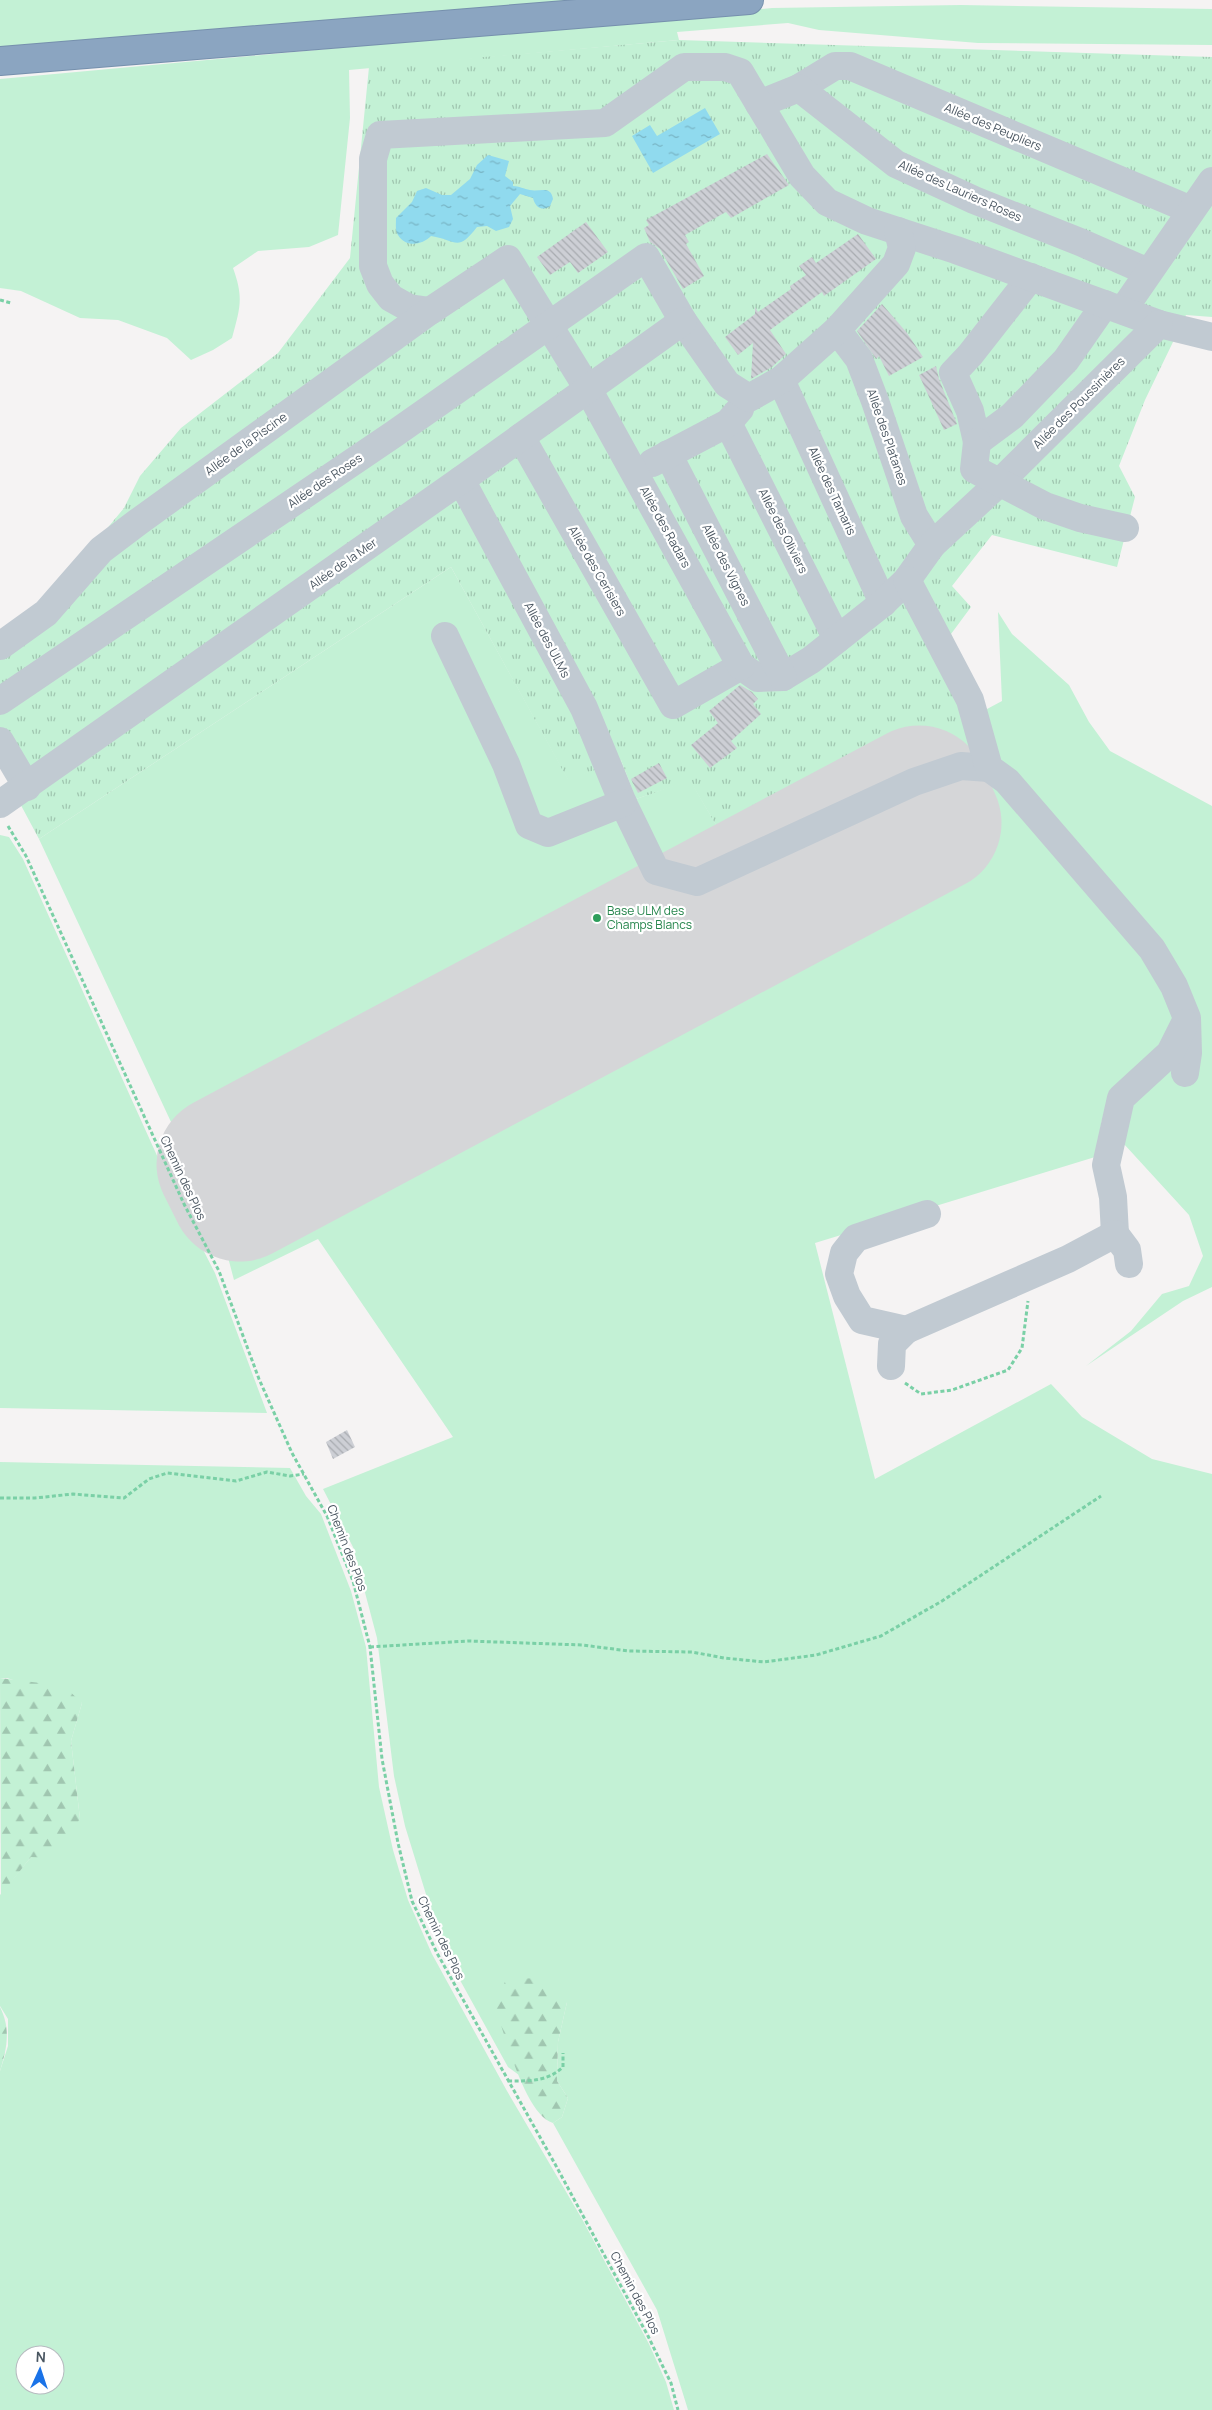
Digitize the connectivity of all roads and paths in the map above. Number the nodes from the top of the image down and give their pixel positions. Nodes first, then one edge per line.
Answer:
1 (749, 0) edge
2 (0, 61) edge
3 (799, 88) junction
4 (759, 104) junction
5 (1212, 181) edge
6 (1191, 210) junction
7 (898, 231) junction
8 (508, 259) joint
9 (1148, 272) junction
10 (1031, 277) junction
11 (0, 300) edge
12 (11, 302) dead end
13 (1114, 307) junction
14 (430, 312) junction
15 (684, 321) junction
16 (1159, 324) junction
17 (548, 326) junction
18 (837, 330) junction
19 (1210, 339) edge
20 (781, 380) junction
21 (588, 389) junction
22 (749, 398) junction
23 (728, 423) junction
24 (521, 437) junction
25 (977, 442) junction
26 (668, 454) junction
27 (635, 472) junction
28 (462, 480) junction
29 (999, 483) junction
30 (1125, 528) dead end
31 (932, 545) junction
32 (907, 580) junction
33 (883, 603) junction
34 (445, 636) dead end
35 (838, 639) junction
36 (0, 646) edge
37 (741, 666) junction
38 (783, 676) junction
39 (0, 701) edge
40 (0, 741) edge
41 (989, 768) junction
42 (27, 787) junction
43 (623, 803) junction
44 (2, 812) edge
45 (1187, 1018) junction
46 (1185, 1073) dead end
47 (927, 1214) dead end
48 (1115, 1234) junction
49 (1129, 1264) dead end
50 (1040, 1271) junction
51 (906, 1330) junction
52 (891, 1366) joint
53 (304, 1474) junction
54 (1101, 1496) dead end
55 (0, 1498) edge
56 (370, 1647) junction
57 (563, 2053) dead end
58 (508, 2081) junction
59 (678, 2410) edge

1 - 2 highway
3 - 4 lane
3 - 6 lane, Allée des Peupliers
3 - 9 lane, Allée des Lauriers Roses
4 - 7 lane
4 - 14 lane
5 - 6 lane
6 - 9 lane
7 - 10 lane
7 - 18 lane
8 - 14 lane, Allée de la Piscine
8 - 17 lane, Allée des Radars
9 - 13 lane
10 - 13 lane
10 - 25 lane
11 - 12 path
13 - 16 lane
13 - 25 lane
14 - 36 lane, Allée de la Piscine
15 - 17 lane, Allée des Roses
15 - 21 lane, Allée de la Mer
15 - 22 lane
16 - 19 lane
16 - 29 lane, Allée des Poussinières
17 - 21 lane, Allée des Radars
17 - 39 lane, Allée des Roses
18 - 20 lane
18 - 31 lane, Allée des Platanes
20 - 22 lane
20 - 33 lane, Allée des Tamaris
21 - 24 lane, Allée de la Mer
21 - 27 lane, Allée des Radars
22 - 23 lane
23 - 26 lane
23 - 35 lane, Allée des Oliviers
24 - 28 lane, Allée de la Mer
24 - 37 lane, Allée des Cerisiers
25 - 29 lane
26 - 27 lane
26 - 38 lane, Allée des Vignes
27 - 37 lane, Allée des Radars
28 - 42 lane, Allée de la Mer
28 - 43 lane, Allée des ULMs
29 - 30 lane
29 - 31 lane, Allée des Poussinières
31 - 32 lane, Allée des Poussinières
32 - 33 lane, Allée des Poussinières
32 - 41 lane
33 - 35 lane, Allée des Poussinières
34 - 43 lane
35 - 38 lane, Allée des Poussinières
37 - 38 lane
40 - 42 lane
41 - 43 lane, Allée des ULMs
41 - 45 lane
42 - 44 lane, Allée de la Mer
44 - 53 path, Chemin des Plos
45 - 46 lane
45 - 48 lane
47 - 51 lane
48 - 49 lane
48 - 50 lane
50 - 51 lane
50 - 52 path
51 - 52 lane
53 - 55 path
53 - 56 path, Chemin des Plos
54 - 56 path
56 - 58 path, Chemin des Plos
57 - 58 path
58 - 59 path, Chemin des Plos

